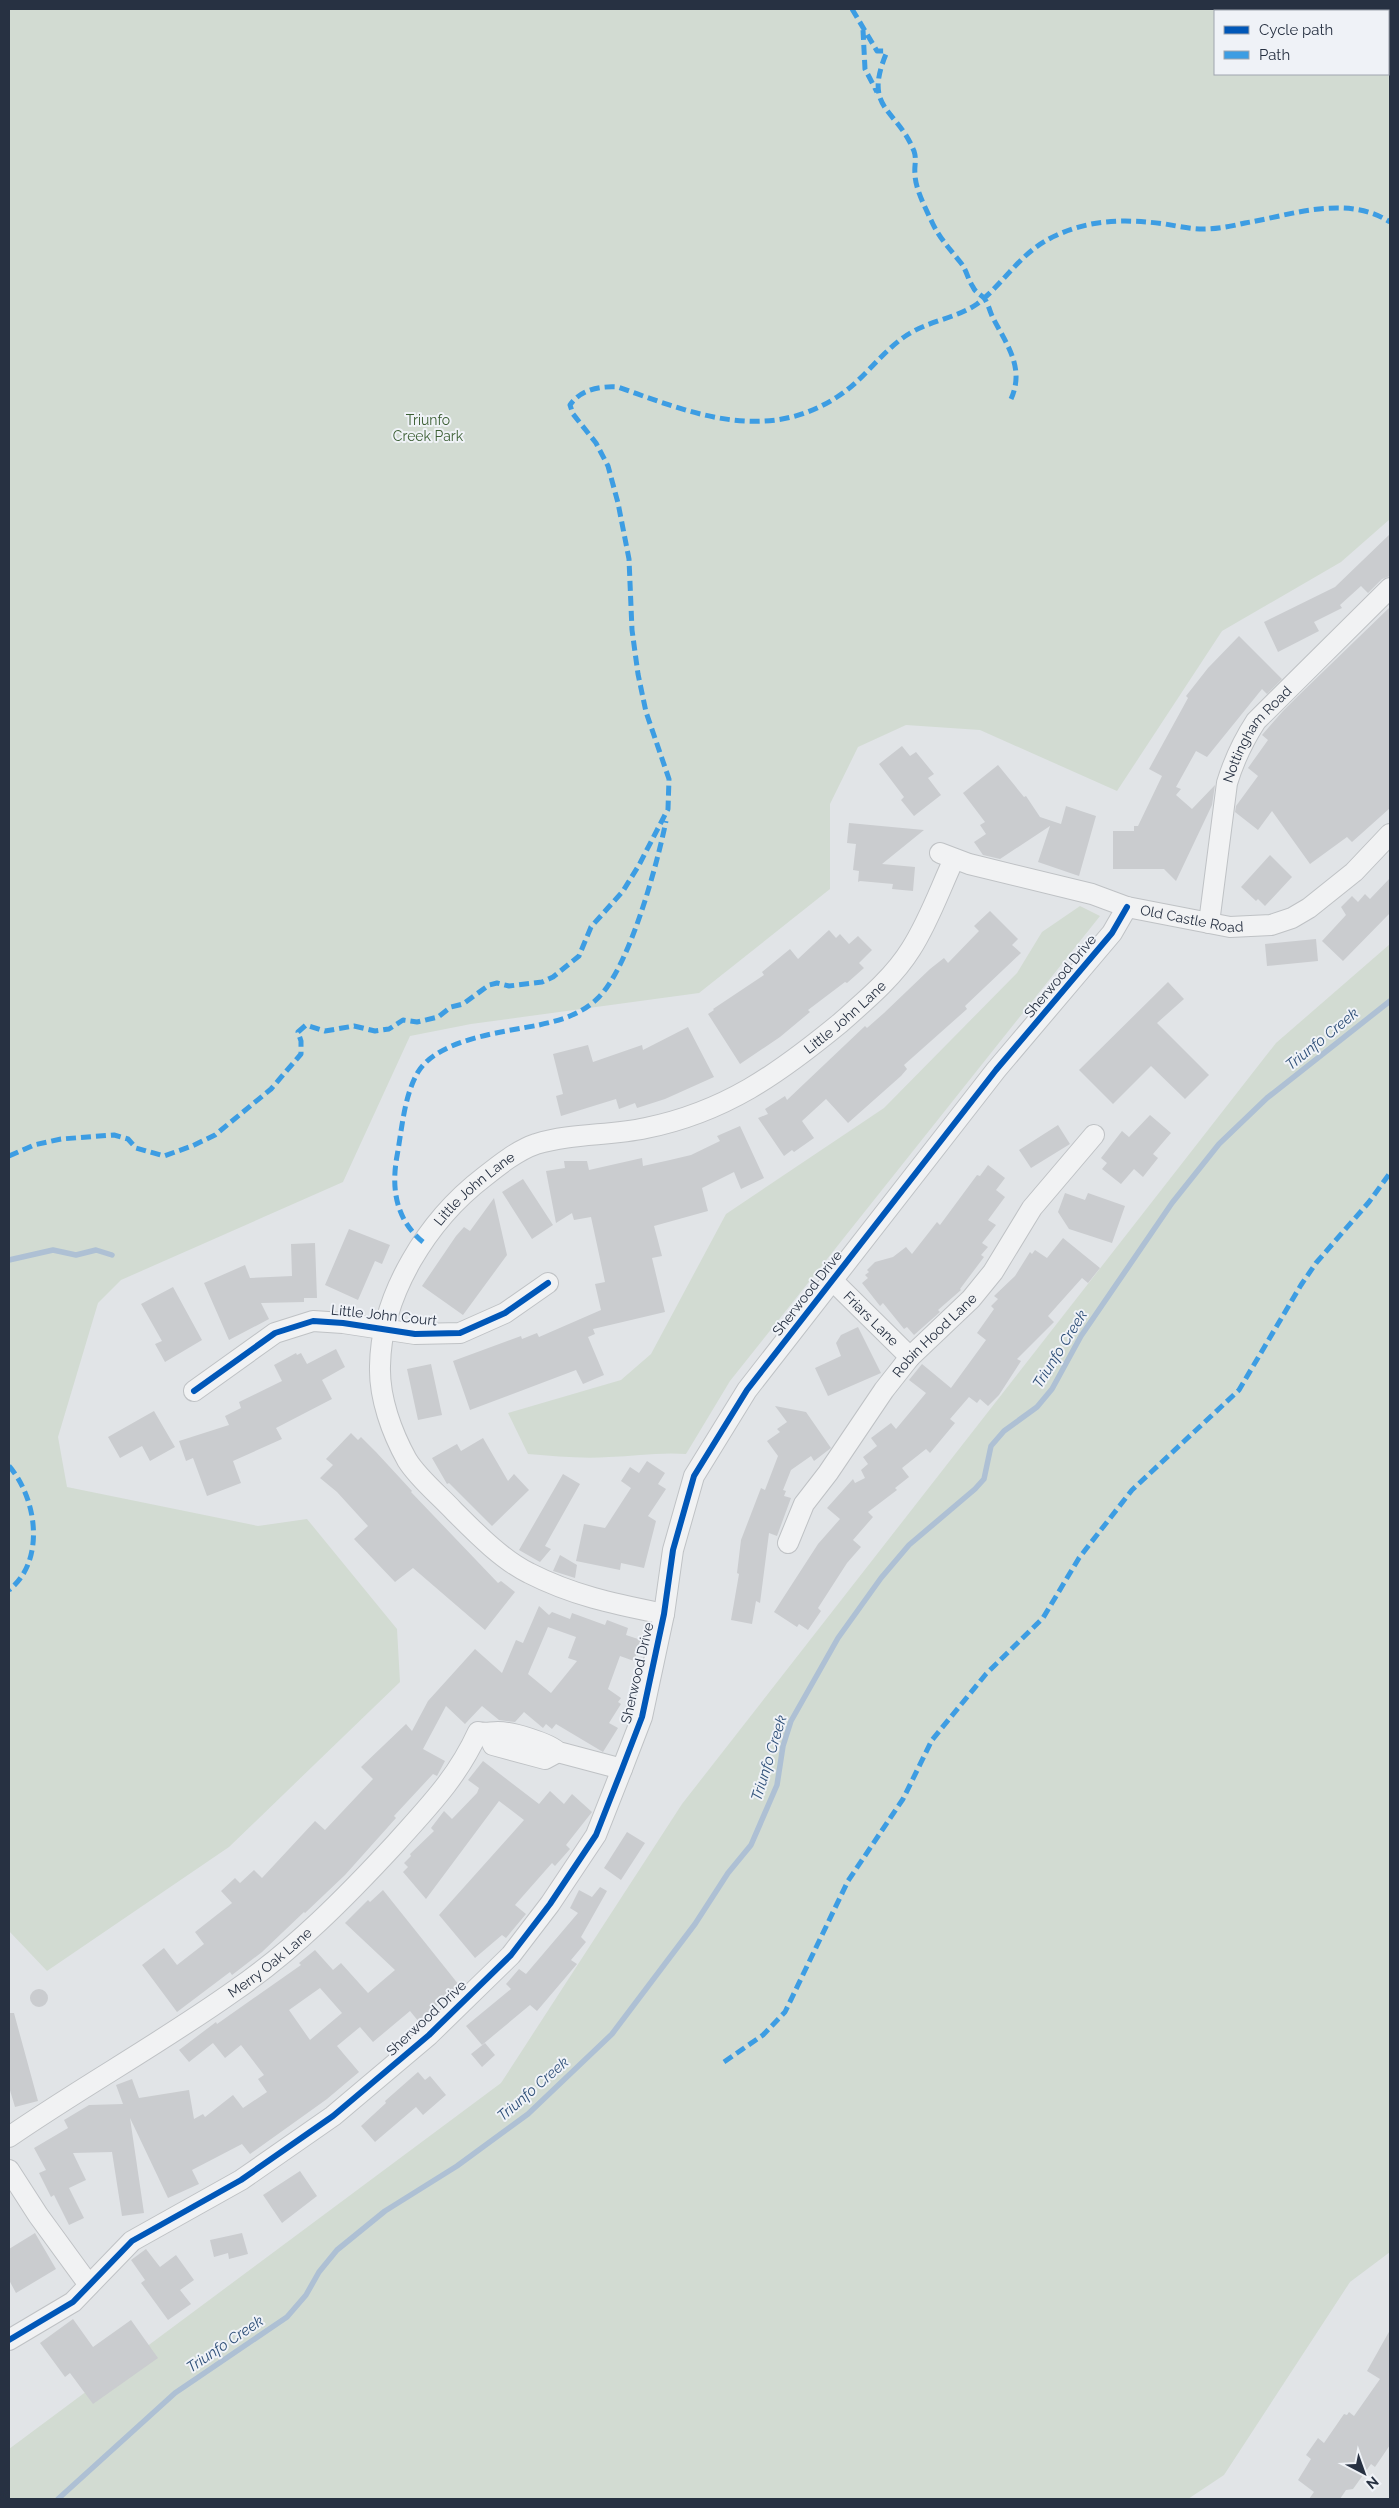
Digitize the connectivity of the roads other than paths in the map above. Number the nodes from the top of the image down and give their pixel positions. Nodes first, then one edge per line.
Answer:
1 (1390, 588) edge
2 (1390, 834) edge
3 (947, 856) joint
4 (1127, 907) junction
5 (1209, 923) junction
6 (1094, 1135) dead end
7 (832, 1280) junction
8 (548, 1283) dead end
9 (385, 1330) junction
10 (910, 1357) junction
11 (194, 1391) dead end
12 (788, 1543) dead end
13 (664, 1614) junction
14 (622, 1769) junction
15 (9, 2137) edge
16 (9, 2170) edge
17 (89, 2285) junction
18 (9, 2340) edge

1 - 5 street, Nottingham Road
2 - 5 street, Old Castle Road
3 - 4 street, Old Castle Road
3 - 9 street, Little John Lane
4 - 5 street, Old Castle Road
4 - 7 street, Sherwood Drive
6 - 10 street, Robin Hood Lane
7 - 10 street, Friars Lane
7 - 13 street, Sherwood Drive
8 - 9 street, Little John Court
9 - 11 street, Little John Court
9 - 13 street, Little John Lane
10 - 12 street, Robin Hood Lane
13 - 14 street, Sherwood Drive
14 - 15 street, Merry Oak Lane
14 - 17 street, Sherwood Drive
16 - 17 street
17 - 18 street, Sherwood Drive

